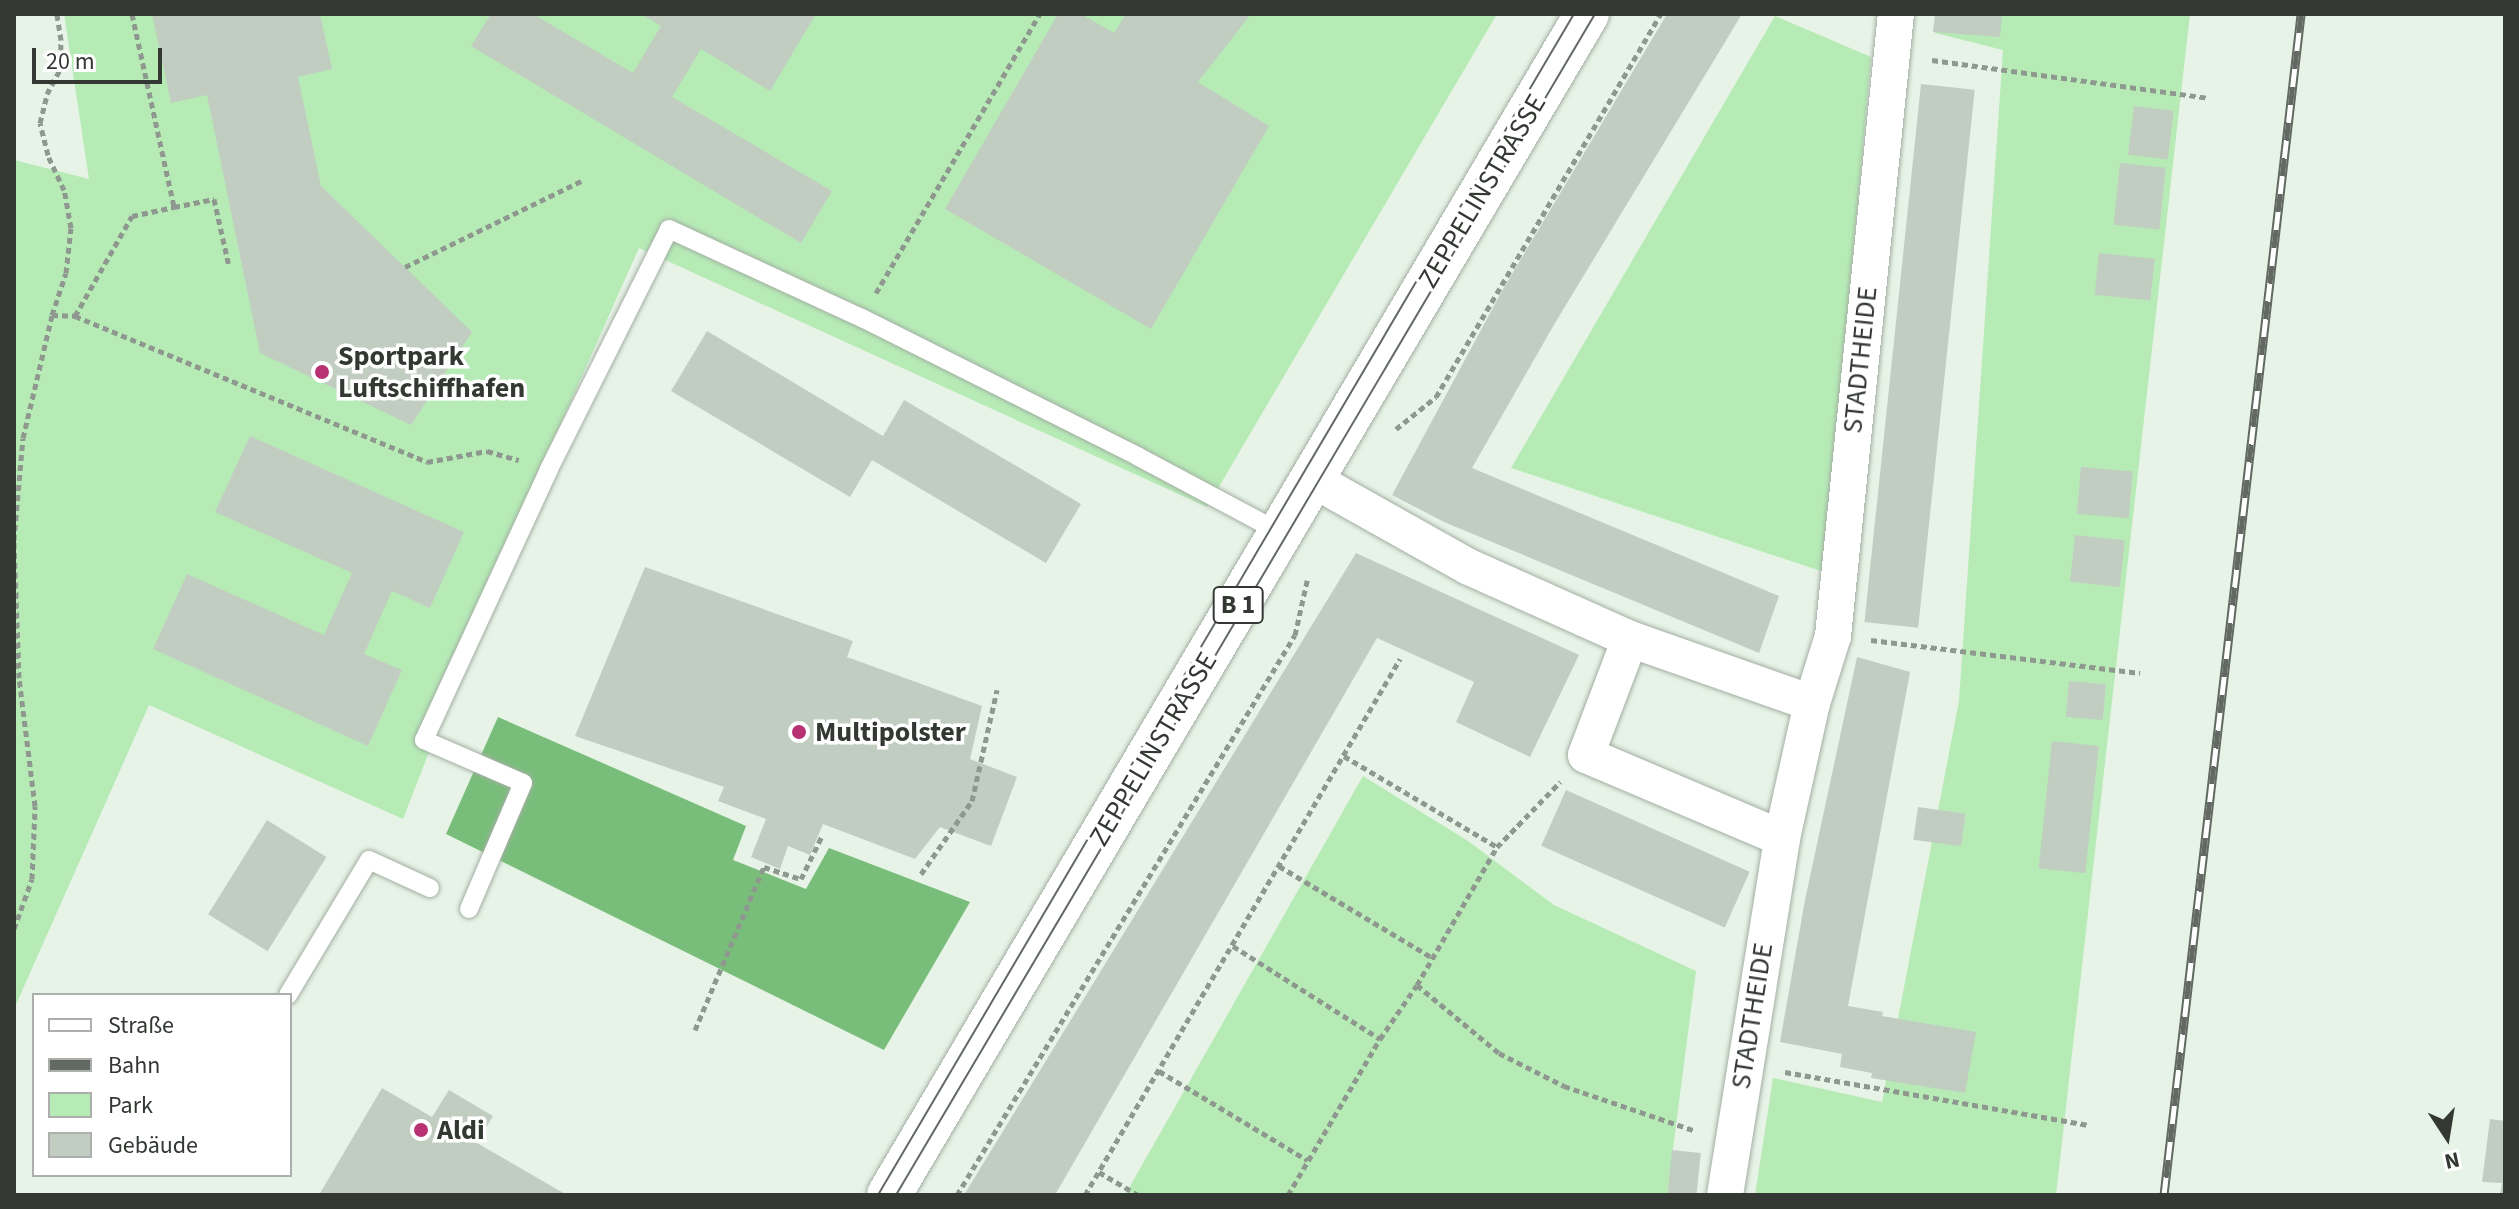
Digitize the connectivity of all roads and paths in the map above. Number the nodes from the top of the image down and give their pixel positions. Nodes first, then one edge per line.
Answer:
1 (57, 14) edge
2 (132, 14) edge
3 (1040, 14) edge
4 (1587, 14) edge
5 (1661, 14) edge
6 (1896, 14) edge
7 (1890, 54) junction
8 (2208, 98) dead end
9 (581, 181) dead end
10 (174, 207) junction
11 (229, 266) dead end
12 (405, 267) dead end
13 (52, 315) junction
14 (75, 316) junction
15 (862, 318) junction
16 (1436, 397) dead end
17 (549, 469) junction
18 (1312, 479) junction
19 (1281, 533) junction
20 (1295, 635) dead end
21 (1833, 636) junction
22 (1630, 639) junction
23 (1400, 659) dead end
24 (2140, 673) dead end
25 (997, 690) dead end
26 (1812, 703) junction
27 (1586, 755) junction
28 (1344, 756) junction
29 (822, 836) dead end
30 (1782, 838) junction
31 (1497, 847) junction
32 (1279, 866) junction
33 (921, 874) dead end
34 (430, 888) dead end
35 (469, 909) dead end
36 (14, 929) edge
37 (1233, 946) junction
38 (1431, 957) junction
39 (1417, 985) junction
40 (289, 993) edge
41 (695, 1030) dead end
42 (1380, 1039) junction
43 (1743, 1065) junction
44 (1159, 1071) junction
45 (2088, 1125) dead end
46 (1732, 1141) junction
47 (1307, 1160) junction
48 (1099, 1172) junction
49 (889, 1195) edge
50 (957, 1195) edge
51 (1085, 1195) edge
52 (1138, 1195) edge
53 (1288, 1195) edge
54 (1725, 1195) edge

1 - 13 path
2 - 10 path
3 - 15 path
4 - 18 main road, ZEPPELINSTRASSE / B 1
5 - 16 path
6 - 7 street, STADTHEIDE
7 - 8 path
7 - 21 street, STADTHEIDE
9 - 12 path
10 - 11 path
10 - 14 path
13 - 14 path
13 - 36 path
14 - 17 path
15 - 17 lane
15 - 19 lane
17 - 35 lane
18 - 19 main road, ZEPPELINSTRASSE / B 1
18 - 22 street
19 - 49 main road, ZEPPELINSTRASSE / B 1
20 - 50 path
21 - 24 path
21 - 26 street, STADTHEIDE
22 - 26 street
22 - 27 street
23 - 28 path
25 - 33 path
26 - 30 street, STADTHEIDE
27 - 30 street
27 - 31 path
28 - 31 path
28 - 32 path
29 - 41 path
30 - 43 street, STADTHEIDE
31 - 38 path
32 - 37 path
32 - 38 path
34 - 40 lane
37 - 42 path
37 - 44 path
38 - 39 path
39 - 42 path
39 - 46 path
42 - 47 path
43 - 45 path
43 - 46 street, STADTHEIDE
44 - 47 path
44 - 48 path
46 - 54 street, STADTHEIDE
47 - 53 path
48 - 51 path
48 - 52 path

